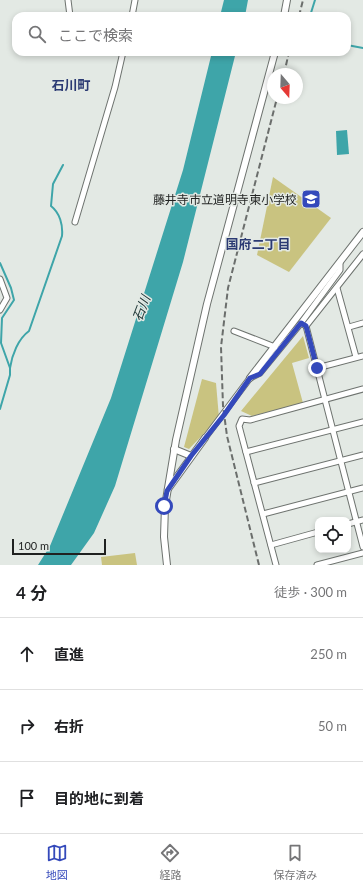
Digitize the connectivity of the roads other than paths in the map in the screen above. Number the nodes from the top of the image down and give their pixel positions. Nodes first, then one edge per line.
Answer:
1 (68, 0) edge
2 (136, 0) edge
3 (287, 0) edge
4 (70, 12) edge
5 (133, 12) edge
6 (285, 12) edge
7 (122, 56) edge
8 (274, 56) edge
9 (75, 222) dead end
10 (363, 232) edge
11 (363, 254) edge
12 (340, 262) junction
13 (0, 279) edge
14 (337, 288) junction
15 (0, 310) edge
16 (304, 324) junction
17 (363, 324) edge
18 (349, 327) junction
19 (234, 331) dead end
20 (275, 347) junction
21 (363, 356) edge
22 (356, 357) junction
23 (317, 368) junction
24 (250, 378) junction
25 (363, 390) edge
26 (326, 399) junction
27 (363, 422) edge
28 (333, 430) junction
29 (205, 438) joint
30 (174, 449) junction
31 (246, 452) junction
32 (363, 455) edge
33 (191, 456) junction
34 (340, 460) junction
35 (254, 483) junction
36 (363, 488) edge
37 (167, 491) junction
38 (348, 492) junction
39 (263, 514) junction
40 (363, 520) edge
41 (356, 522) junction
42 (351, 523) edge
43 (315, 533) edge
44 (270, 545) junction
45 (363, 547) edge
46 (363, 553) edge
47 (167, 565) edge
48 (276, 565) edge
49 (317, 565) edge

1 - 4 street
2 - 5 street
3 - 6 street
7 - 9 street
8 - 30 street
10 - 12 street
11 - 14 street
12 - 16 street
12 - 20 street
13 - 15 street
14 - 16 street
14 - 18 street
16 - 23 street
16 - 24 street
17 - 18 street
18 - 22 street
19 - 20 street
20 - 24 street
21 - 22 street
22 - 23 street
23 - 26 street
24 - 29 street
25 - 26 street
26 - 28 street
26 - 31 street
27 - 28 street
28 - 31 street
28 - 34 street
29 - 33 street
30 - 33 street
30 - 37 street
31 - 35 street
32 - 34 street
33 - 37 street
34 - 35 street
34 - 38 street
35 - 39 street
36 - 38 street
37 - 47 street
38 - 39 street
38 - 41 street
39 - 44 street
40 - 41 street
41 - 42 street
41 - 45 street
43 - 44 street
44 - 48 street
46 - 49 street

